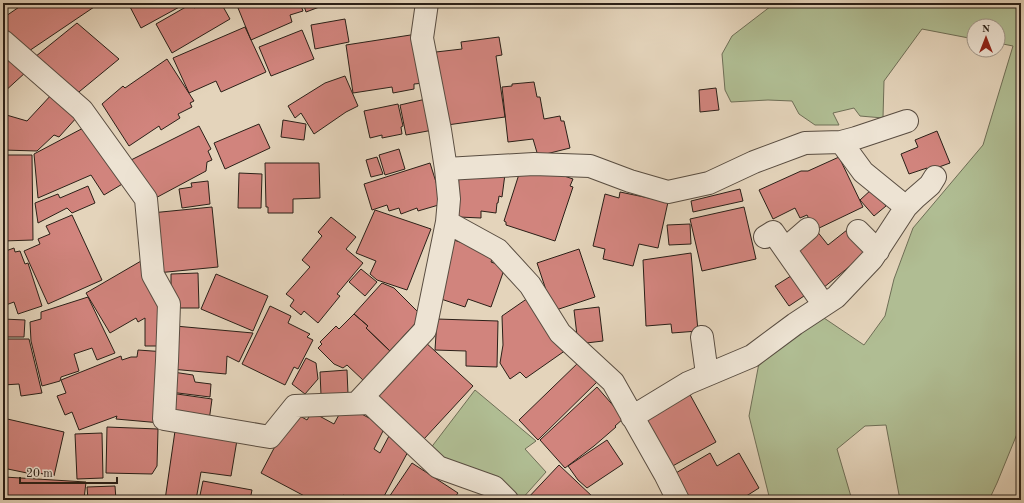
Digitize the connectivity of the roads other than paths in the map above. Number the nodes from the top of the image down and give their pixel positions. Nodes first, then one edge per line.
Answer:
1 (427, 3) edge
2 (3, 41) edge
3 (907, 122) dead end
4 (841, 142) junction
5 (446, 169) junction
6 (935, 177) dead end
7 (906, 207) junction
8 (447, 222) junction
9 (808, 229) dead end
10 (858, 231) dead end
11 (765, 237) dead end
12 (785, 249) junction
13 (878, 251) junction
14 (824, 305) junction
15 (773, 324) dead end
16 (702, 337) dead end
17 (749, 357) junction
18 (707, 374) junction
19 (357, 403) junction
20 (632, 417) junction
21 (507, 500) edge
22 (678, 500) edge

1 - 5 street
2 - 19 street
3 - 4 street
4 - 5 street
4 - 7 street
5 - 8 street
6 - 7 street
7 - 13 street
8 - 19 street
8 - 20 street
9 - 12 street
10 - 13 street
11 - 12 street
12 - 14 street
13 - 14 street
14 - 17 street
15 - 17 street
16 - 18 street
17 - 18 street
18 - 20 street
19 - 21 street
20 - 22 street

